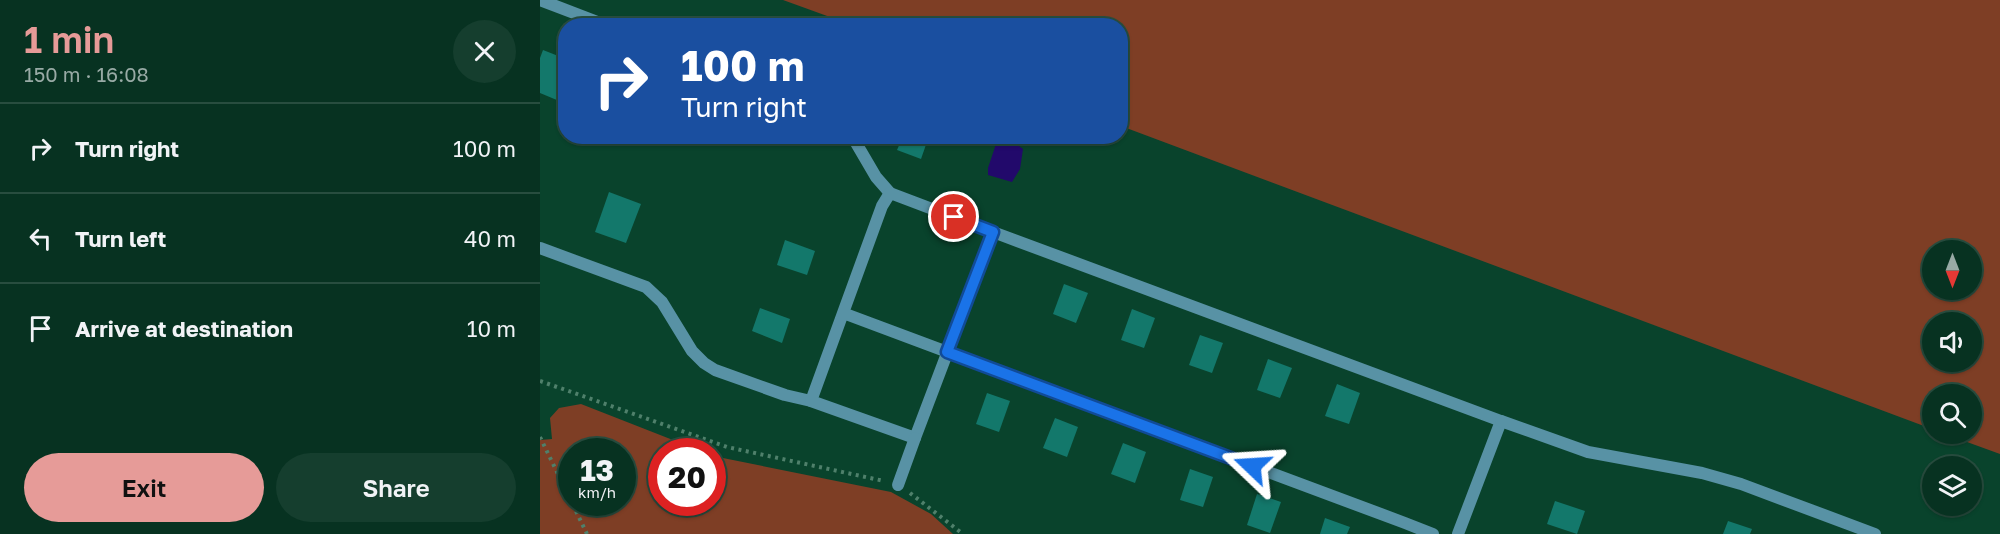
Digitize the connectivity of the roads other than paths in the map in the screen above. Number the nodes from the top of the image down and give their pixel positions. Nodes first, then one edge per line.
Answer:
1 (540, 0) edge
2 (587, 18) edge
3 (857, 144) edge
4 (890, 193) junction
5 (993, 232) junction
6 (540, 248) edge
7 (843, 313) junction
8 (947, 352) junction
9 (811, 401) junction
10 (1501, 421) junction
11 (915, 438) junction
12 (898, 485) road end
13 (1433, 534) edge
14 (1458, 534) edge
15 (1875, 534) edge

1 - 2 lane
3 - 4 lane
4 - 5 lane
4 - 7 lane
5 - 8 lane
5 - 10 lane
6 - 9 lane
7 - 8 lane
7 - 9 lane
8 - 11 lane
8 - 13 lane
9 - 11 lane
10 - 14 lane
10 - 15 lane
11 - 12 lane

